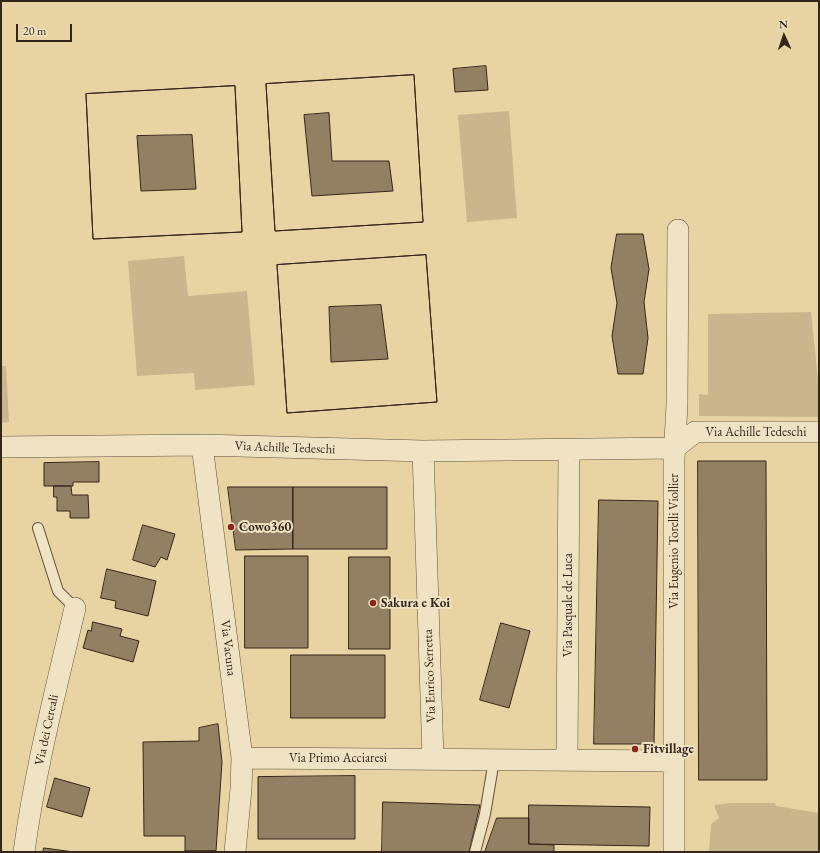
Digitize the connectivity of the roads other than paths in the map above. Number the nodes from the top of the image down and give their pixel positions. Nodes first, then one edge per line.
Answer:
1 (678, 230) dead end
2 (819, 432) edge
3 (202, 445) junction
4 (1, 447) edge
5 (675, 448) junction
6 (569, 450) junction
7 (423, 451) junction
8 (38, 528) dead end
9 (75, 608) joint
10 (242, 758) junction
11 (433, 758) junction
12 (494, 760) junction
13 (567, 760) junction
14 (674, 761) junction
15 (24, 852) edge
16 (235, 852) edge
17 (475, 852) edge
18 (674, 852) edge

1 - 5 street, Via Eugenio Torelli Viollier
2 - 5 street, Via Achille Tedeschi
3 - 4 street, Via Achille Tedeschi
3 - 7 street, Via Achille Tedeschi
3 - 10 street, Via Vacuna
5 - 6 street, Via Achille Tedeschi
5 - 14 street, Via Eugenio Torelli Viollier
6 - 7 street, Via Achille Tedeschi
6 - 13 street, Via Pasquale de Luca
7 - 11 street, Via Enrico Serretta
8 - 9 lane
9 - 15 street, Via dei Cereali
10 - 11 street, Via Primo Acciaresi
10 - 16 street, Via Vacuna
11 - 12 street, Via Primo Acciaresi
12 - 13 street, Via Primo Acciaresi
12 - 17 lane
13 - 14 street
14 - 18 street, Via Eugenio Torelli Viollier

